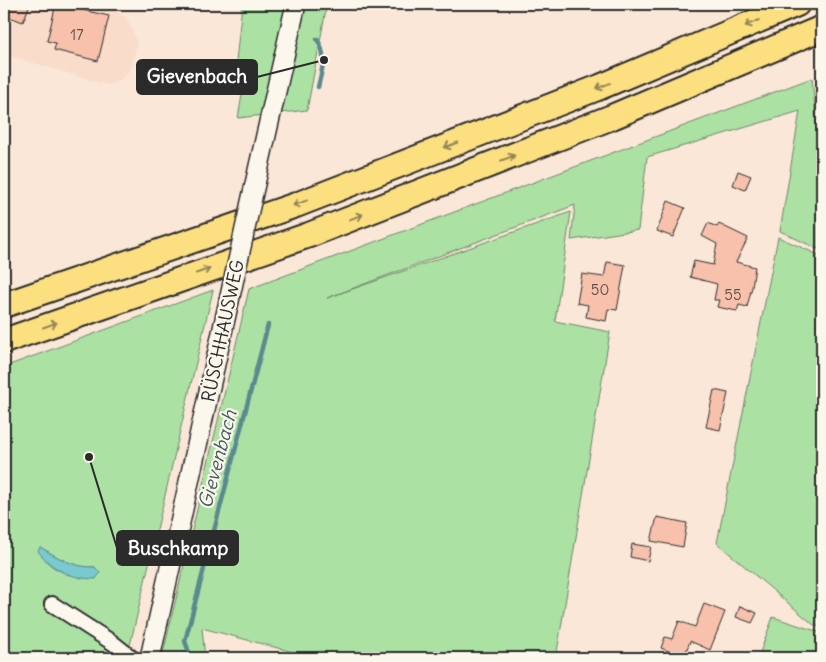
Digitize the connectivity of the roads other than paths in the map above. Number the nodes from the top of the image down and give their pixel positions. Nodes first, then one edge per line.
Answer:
1 (296, 4) edge
2 (797, 4) edge
3 (822, 28) edge
4 (4, 305) edge
5 (4, 341) edge
6 (52, 604) dead end
7 (132, 658) edge
8 (150, 658) edge

1 - 8 main road, RÜSCHHAUSWEG, bridge
2 -> 4 highway
5 -> 3 highway
6 - 7 street

